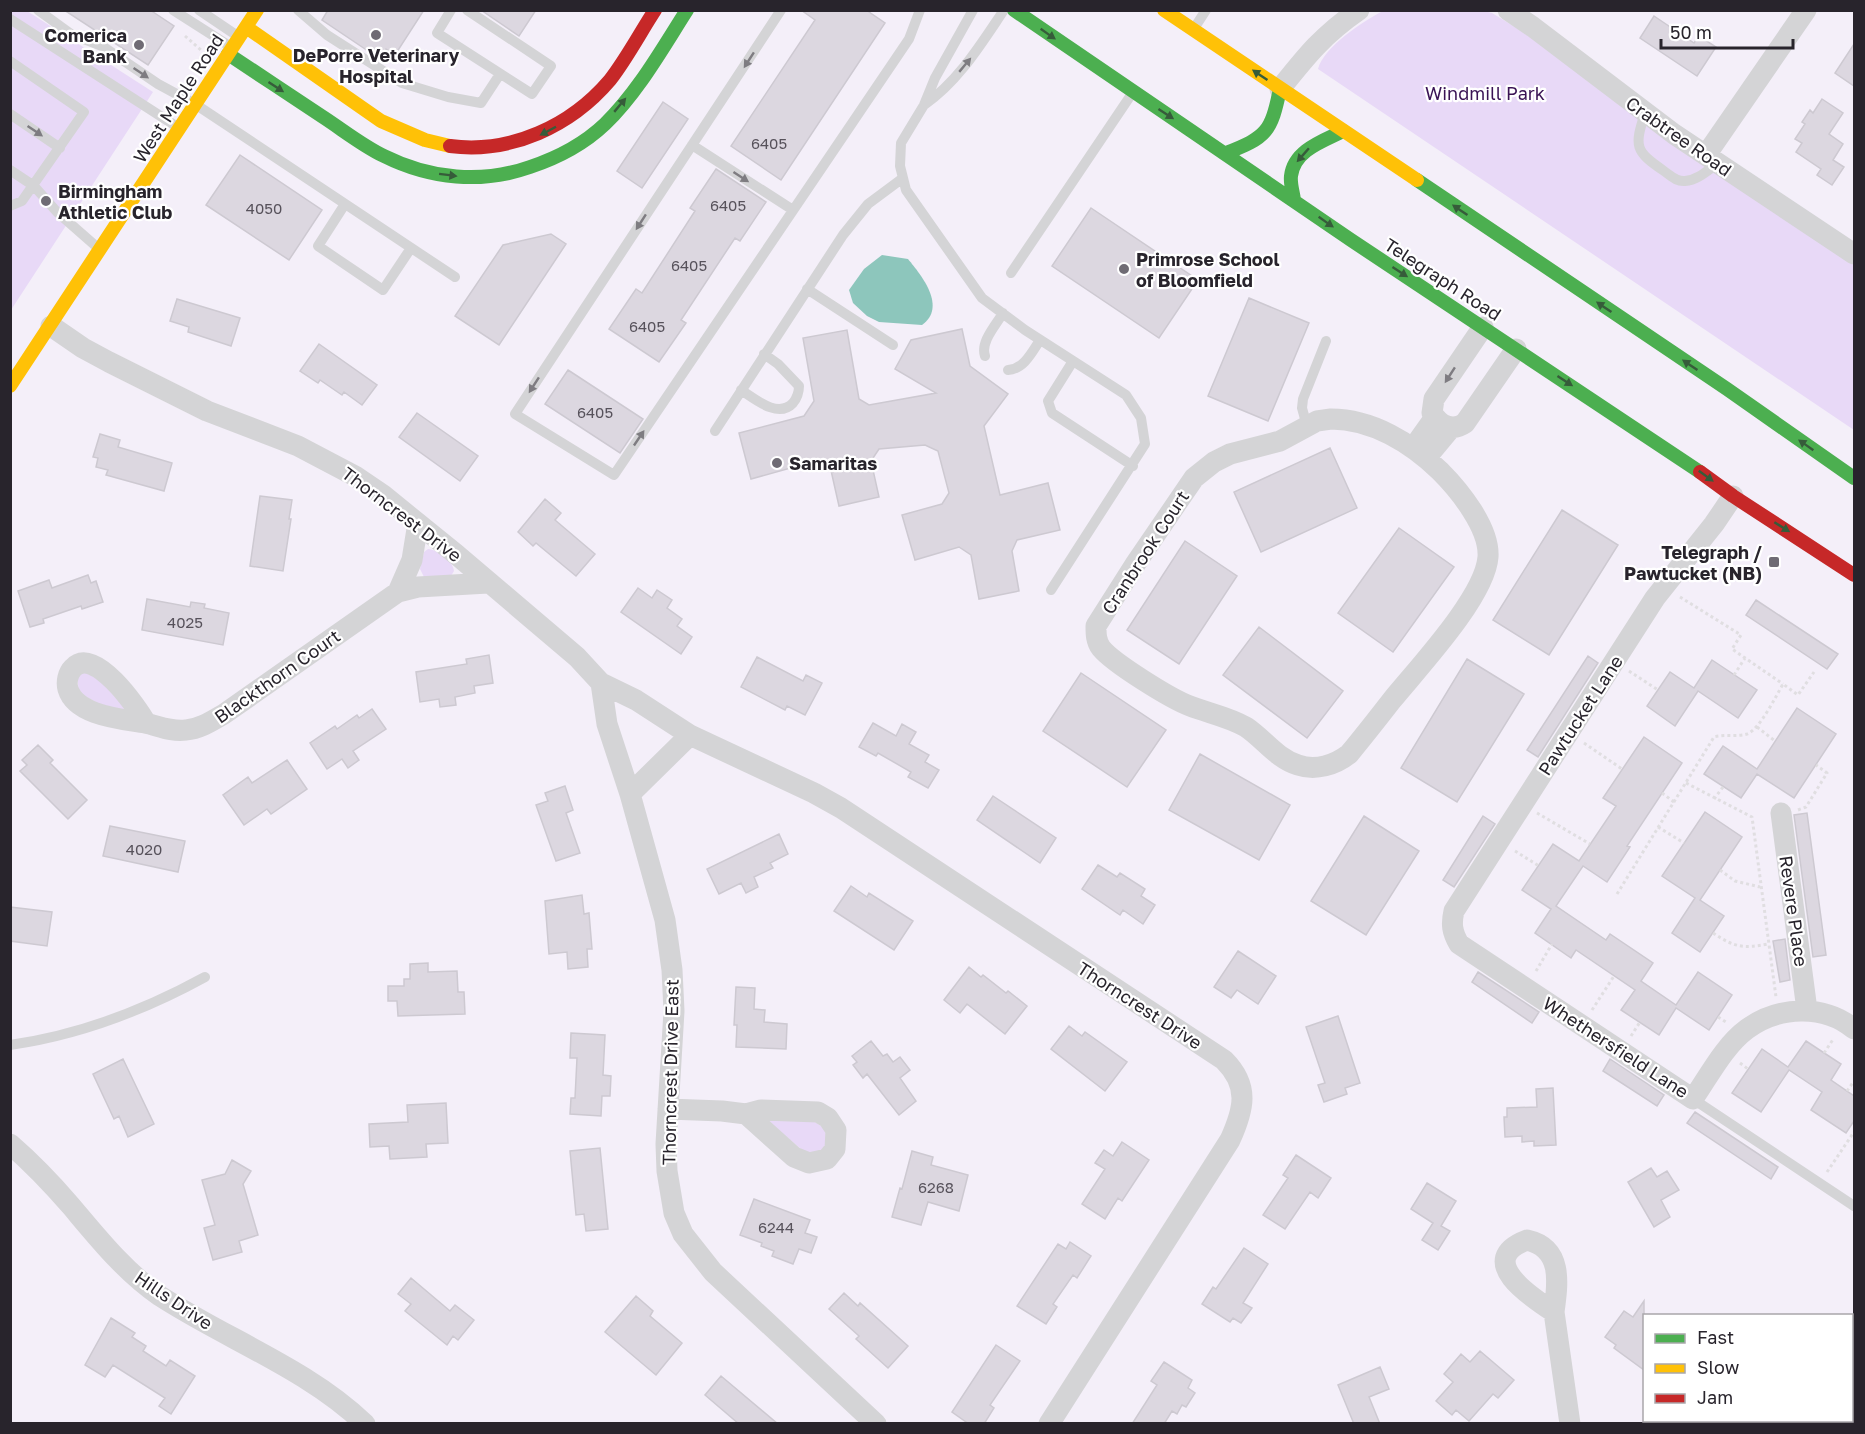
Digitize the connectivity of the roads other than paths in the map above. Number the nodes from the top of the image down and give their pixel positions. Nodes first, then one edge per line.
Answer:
1 (38, 10) edge
2 (173, 10) edge
3 (199, 10) edge
4 (257, 10) edge
5 (452, 10) edge
6 (467, 10) edge
7 (655, 10) edge
8 (687, 10) edge
9 (781, 10) edge
10 (920, 10) edge
11 (973, 10) edge
12 (1004, 10) edge
13 (1014, 10) edge
14 (1164, 10) edge
15 (1206, 10) edge
16 (1359, 10) edge
17 (1508, 10) edge
18 (1806, 10) edge
19 (304, 13) edge
20 (10, 19) edge
21 (1193, 30) junction
22 (236, 41) junction
23 (10, 61) edge
24 (500, 74) junction
25 (1280, 88) junction
26 (1133, 92) junction
27 (195, 104) junction
28 (924, 105) junction
29 (1644, 113) junction
30 (10, 114) edge
31 (180, 128) junction
32 (1343, 131) junction
33 (692, 145) junction
34 (60, 148) junction
35 (1226, 153) junction
36 (1712, 159) junction
37 (10, 170) edge
38 (903, 178) junction
39 (34, 186) junction
40 (1294, 200) junction
41 (345, 204) junction
42 (10, 206) edge
43 (793, 210) junction
44 (411, 248) junction
45 (100, 250) junction
46 (1854, 254) edge
47 (1011, 273) dead end
48 (455, 277) dead end
49 (807, 289) junction
50 (1003, 313) junction
51 (51, 326) junction
52 (1483, 327) junction
53 (1040, 340) junction
54 (1326, 341) dead end
55 (893, 345) dead end
56 (1516, 349) junction
57 (764, 354) junction
58 (986, 356) dead end
59 (1073, 361) junction
60 (1008, 370) dead end
61 (10, 386) edge
62 (741, 390) junction
63 (1443, 423) junction
64 (1307, 426) junction
65 (715, 431) dead end
66 (1420, 453) junction
67 (1133, 466) junction
68 (1854, 478) edge
69 (1733, 496) junction
70 (418, 523) junction
71 (1854, 575) edge
72 (488, 583) junction
73 (1050, 590) dead end
74 (398, 592) junction
75 (601, 683) junction
76 (146, 723) dead end
77 (690, 735) junction
78 (630, 794) junction
79 (1781, 813) road end
80 (1460, 944) joint
81 (205, 977) dead end
82 (1807, 1010) junction
83 (1845, 1031) edge
84 (10, 1045) edge
85 (1693, 1099) junction
86 (668, 1109) junction
87 (746, 1114) dead end
88 (10, 1144) edge
89 (1854, 1206) edge
90 (1554, 1312) dead end
91 (364, 1424) edge
92 (876, 1424) edge
93 (1048, 1424) edge
94 (1570, 1424) edge

1 -> 27 lane
2 - 22 lane
3 - 22 lane
4 - 22 main road, West Maple Road
5 - 24 lane
6 - 24 lane
7 -> 22 main road
22 -> 8 main road
9 -> 33 lane
10 - 43 lane
11 - 28 lane
28 -> 12 lane
13 -> 26 main road, Telegraph Road
14 - 21 main road
15 - 21 lane
16 - 25 street
17 - 29 street, Crabtree Road
18 - 36 street
19 - 24 lane
20 - 31 lane
25 -> 21 main road
22 - 27 main road, West Maple Road
23 - 34 lane
25 - 32 main road
25 - 35 main road
26 -> 35 main road, Telegraph Road
26 - 47 lane
27 - 31 main road, West Maple Road
27 - 41 lane
28 - 38 lane
29 - 36 street, Crabtree Road
29 - 36 lane
30 -> 34 lane
31 - 45 main road, West Maple Road
32 -> 40 main road
68 -> 32 main road
33 -> 43 lane
33 -> 43 lane
34 - 39 lane
35 - 40 main road, Telegraph Road
36 - 46 street, Crabtree Road
37 - 39 lane
38 - 49 lane
38 - 50 lane
39 - 42 lane
39 - 45 lane
40 -> 52 main road, Telegraph Road
41 - 44 lane
41 - 44 lane
44 - 48 lane
45 - 51 main road, West Maple Road
49 - 55 lane
49 - 57 lane
50 - 53 lane
50 - 58 lane
51 - 61 main road, West Maple Road
51 - 70 street, Thorncrest Drive
52 - 56 main road, Telegraph Road
52 -> 63 street
53 - 59 lane
53 - 60 lane
54 - 64 lane
56 - 63 street
56 -> 69 main road, Telegraph Road
57 - 62 lane
57 - 62 lane
59 - 67 lane
59 - 67 lane
62 - 65 lane
63 - 66 street
64 - 66 street, Cranbrook Court
64 - 66 street, Cranbrook Court
67 - 73 lane
69 -> 71 main road, Telegraph Road
69 - 80 street, Pawtucket Lane
70 - 72 street, Thorncrest Drive
70 - 74 street
72 - 74 street, Blackthorn Court
72 - 75 street, Thorncrest Drive
74 - 76 street, Blackthorn Court
75 - 77 street, Thorncrest Drive
75 - 78 street, Thorncrest Drive East
77 - 78 street
77 - 93 street, Thorncrest Drive
78 - 86 street, Thorncrest Drive East
79 - 82 street, Revere Place
80 - 85 street, Whethersfield Lane
81 - 84 lane
82 - 83 street, Whethersfield Lane
82 - 85 street, Whethersfield Lane
85 - 89 lane
86 - 87 street
86 - 92 street, Thorncrest Drive East
88 - 91 street, Hills Drive
90 - 94 street

